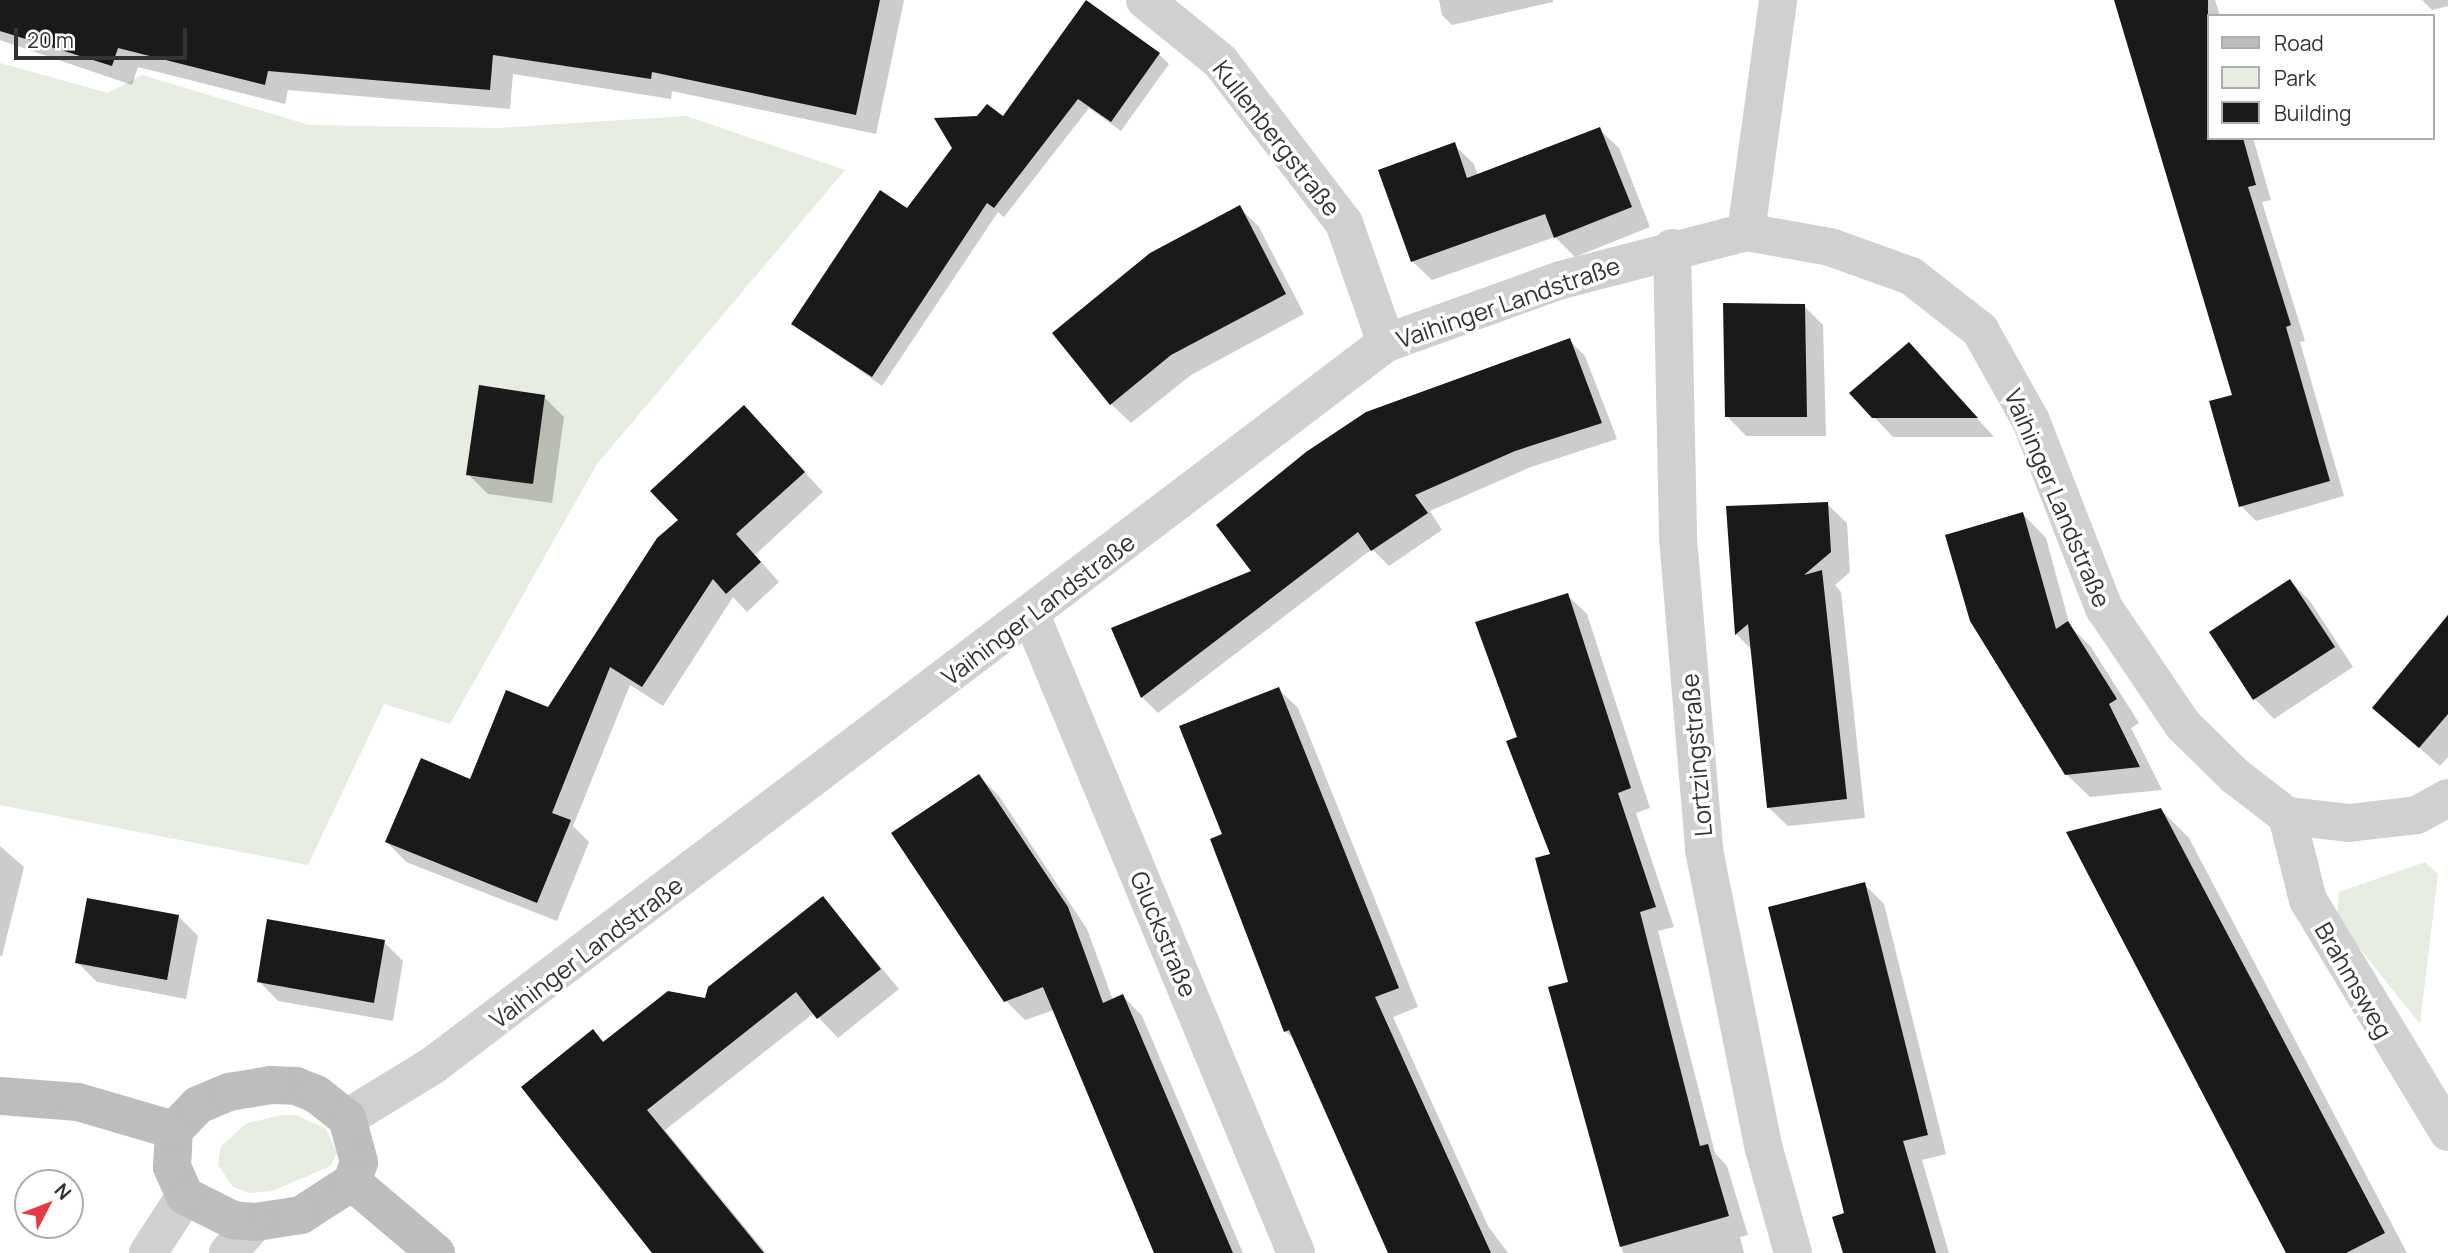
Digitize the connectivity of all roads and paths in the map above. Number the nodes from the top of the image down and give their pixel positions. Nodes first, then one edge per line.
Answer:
1 (1144, 0) edge
2 (1778, 0) edge
3 (1746, 232) junction
4 (1672, 248) junction
5 (1386, 343) junction
6 (1031, 615) junction
7 (2448, 798) edge
8 (2287, 816) junction
9 (0, 1096) edge
10 (347, 1118) junction
11 (174, 1130) junction
12 (2448, 1132) edge
13 (352, 1182) junction
14 (185, 1196) junction
15 (255, 1222) junction
16 (148, 1253) edge
17 (228, 1253) edge
18 (436, 1253) edge
19 (1296, 1253) edge
20 (1793, 1253) edge

1 - 5 street, Kullenbergstraße
2 - 3 street
3 - 4 street, Vaihinger Landstraße
3 - 8 street, Vaihinger Landstraße
4 - 5 street, Vaihinger Landstraße
4 - 20 street, Lortzingstraße
5 - 6 street, Vaihinger Landstraße
6 - 10 street, Vaihinger Landstraße
6 - 19 street, Gluckstraße
7 - 8 street
8 - 12 street, Brahmsweg
9 - 11 street
10 - 11 street
10 - 13 street
11 - 14 street
13 - 15 street
13 - 18 street
14 - 15 street
14 - 16 street
15 - 17 street

